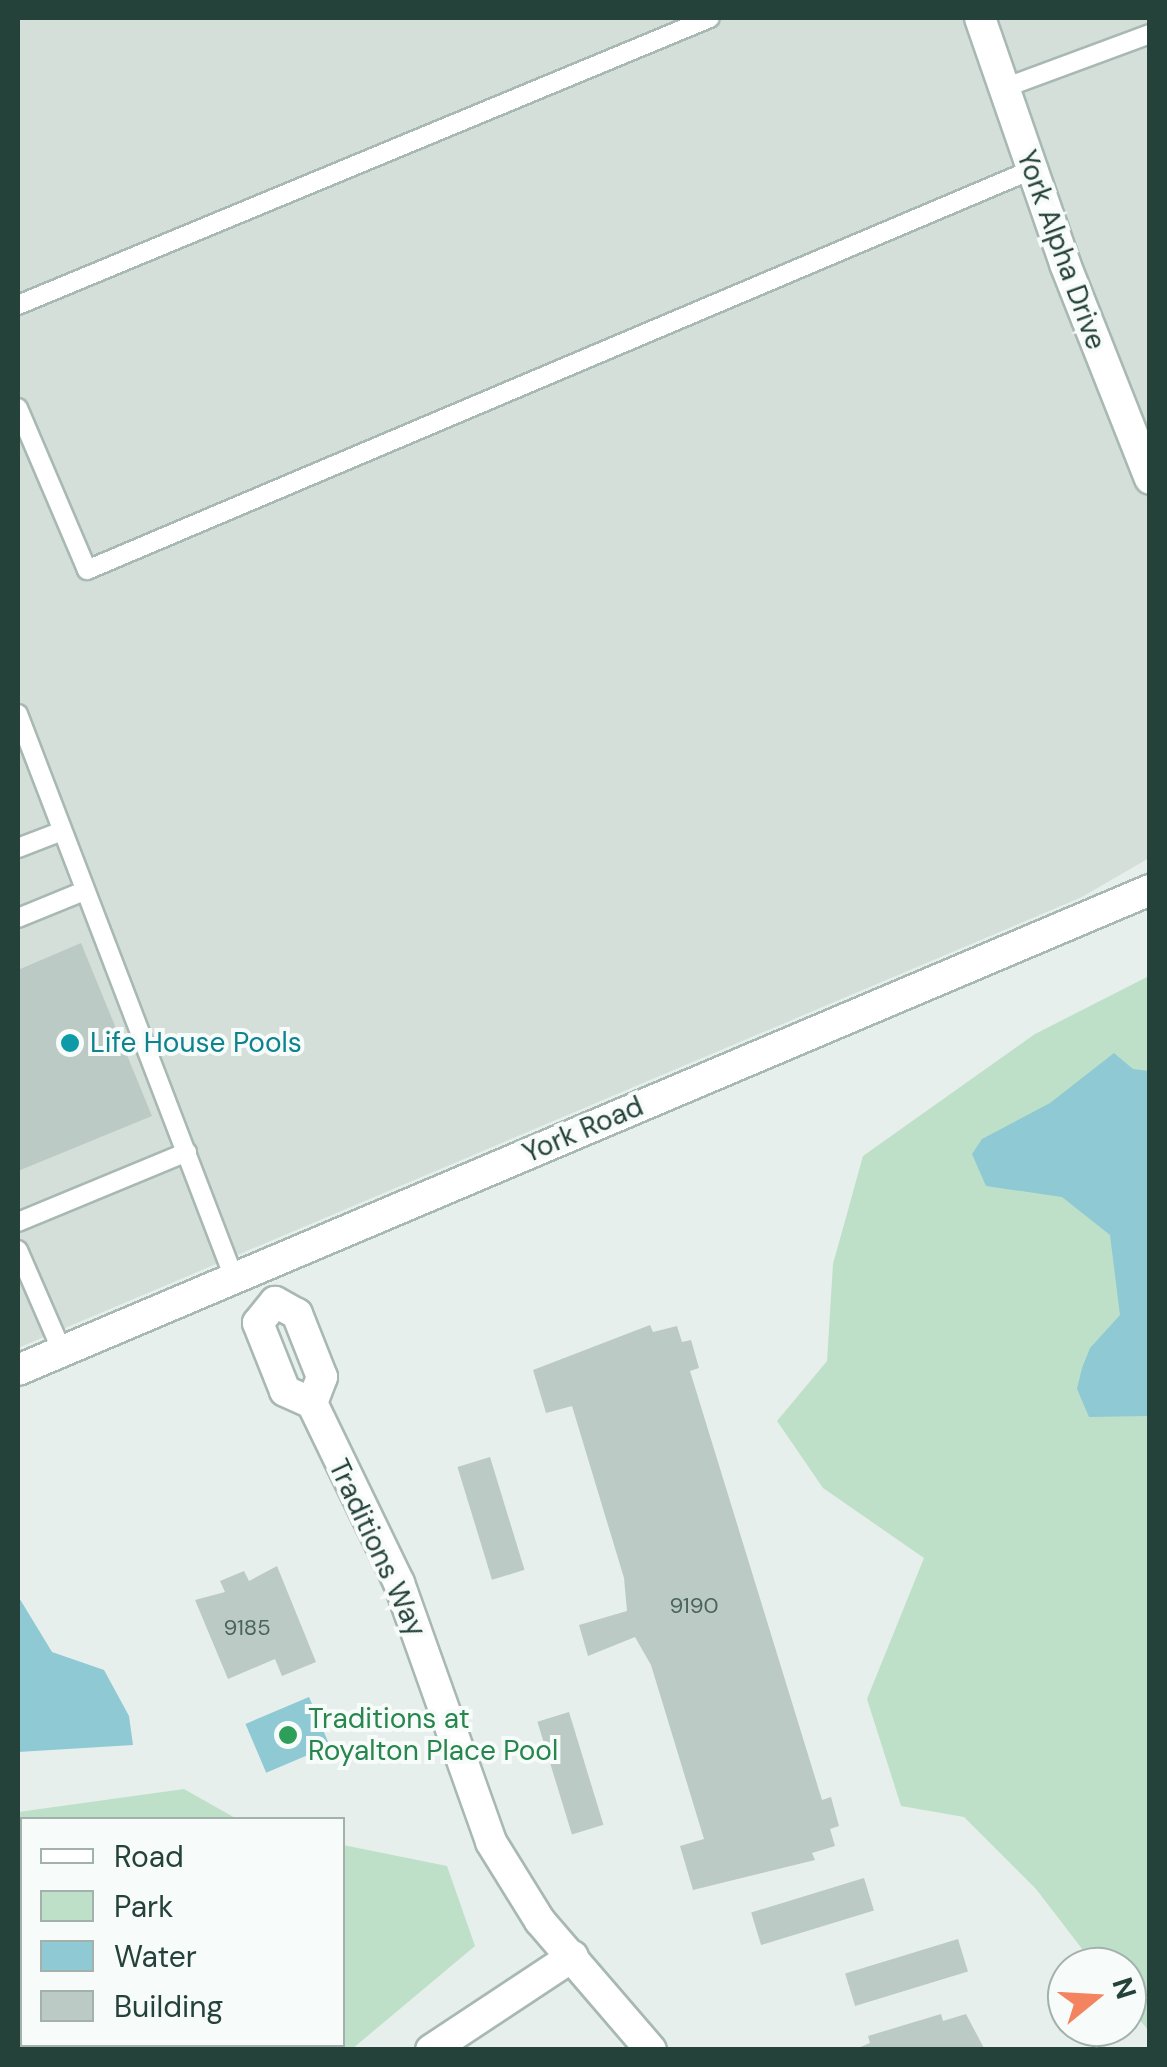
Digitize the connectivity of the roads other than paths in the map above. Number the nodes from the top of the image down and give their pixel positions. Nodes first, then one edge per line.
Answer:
1 (710, 18) edge
2 (980, 18) edge
3 (1150, 34) edge
4 (1004, 88) junction
5 (1031, 170) junction
6 (18, 305) edge
7 (18, 408) edge
8 (1150, 479) edge
9 (18, 714) edge
10 (62, 831) junction
11 (18, 848) edge
12 (1150, 890) edge
13 (84, 891) junction
14 (18, 918) edge
15 (187, 1152) junction
16 (18, 1222) edge
17 (18, 1250) edge
18 (247, 1272) junction
19 (62, 1351) junction
20 (18, 1370) edge
21 (573, 1956) junction
22 (431, 2050) edge
23 (651, 2050) edge

1 - 6 lane
2 - 4 street, York Alpha Drive
3 - 4 lane
4 - 5 street, York Alpha Drive
5 - 7 lane
5 - 8 street, York Alpha Drive
9 - 10 lane
10 - 11 lane
10 - 13 lane
12 - 18 street, York Road
13 - 14 lane
13 - 15 lane
15 - 16 lane
15 - 18 lane
17 - 19 lane
18 - 19 street, York Road
18 - 21 street, Traditions Way
19 - 20 street, York Road
21 - 22 street
21 - 23 street, Traditions Way

